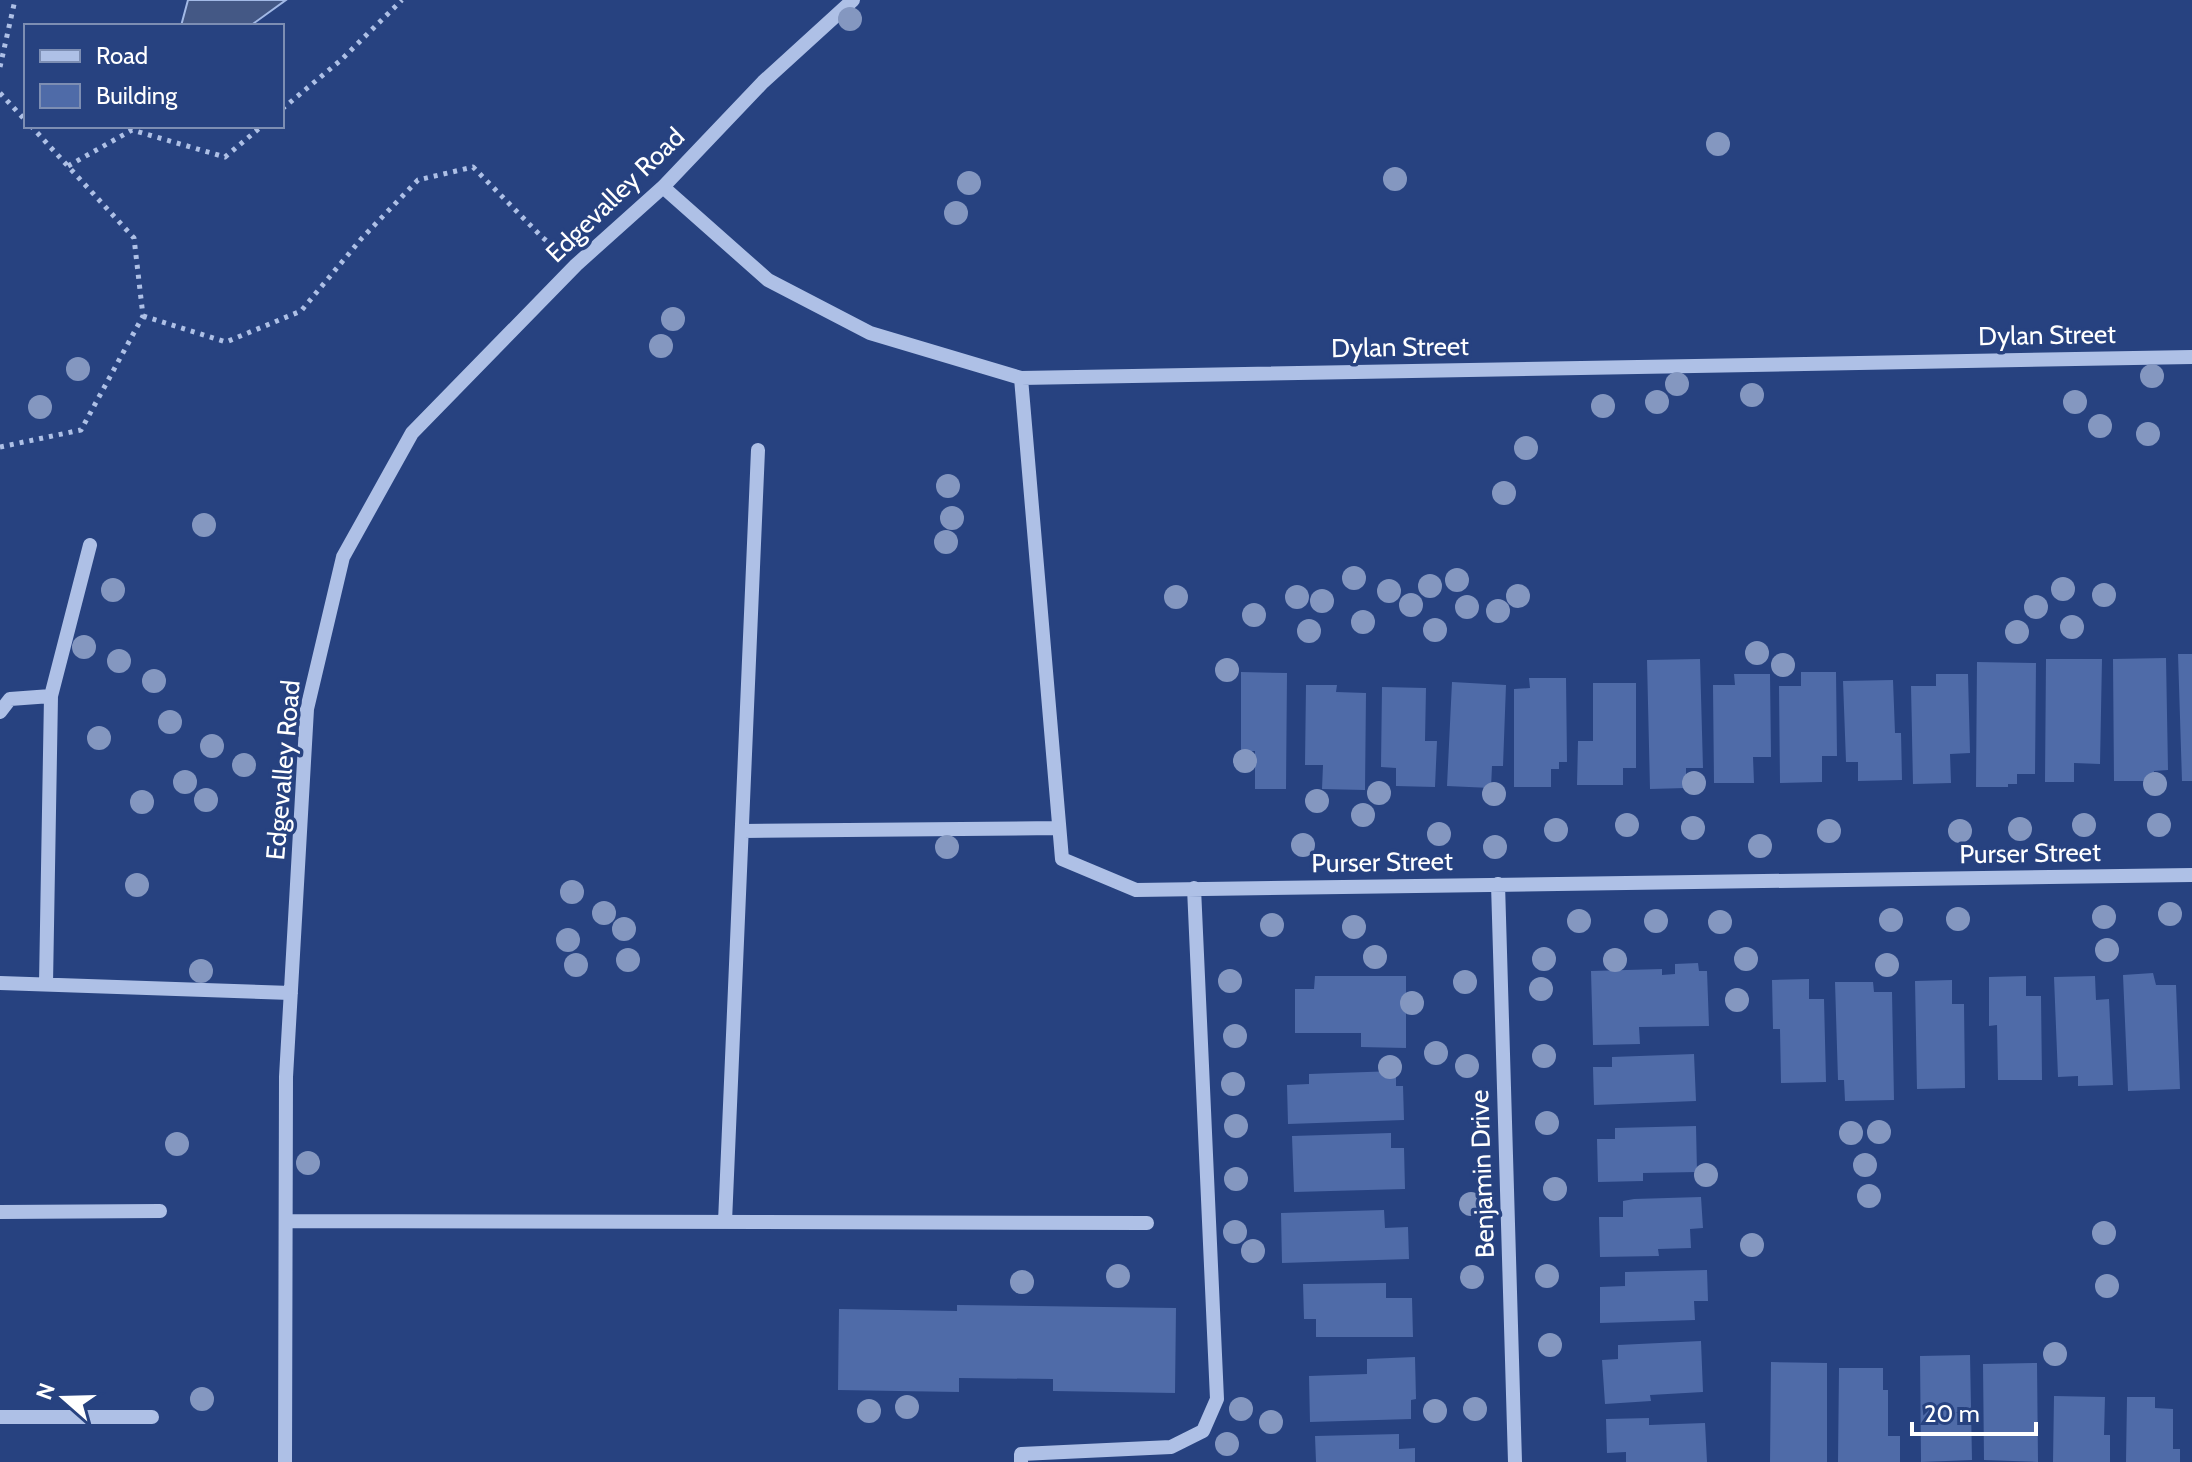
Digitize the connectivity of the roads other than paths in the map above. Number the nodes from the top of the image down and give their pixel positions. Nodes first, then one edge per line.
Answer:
1 (853, 0) edge
2 (663, 187) junction
3 (2192, 357) edge
4 (1021, 378) junction
5 (758, 450) dead end
6 (90, 545) dead end
7 (51, 696) junction
8 (0, 712) edge
9 (1058, 828) junction
10 (743, 831) junction
11 (2192, 875) edge
12 (1498, 884) junction
13 (1194, 888) junction
14 (0, 983) edge
15 (46, 984) junction
16 (291, 993) junction
17 (160, 1211) dead end
18 (0, 1212) edge
19 (286, 1221) junction
20 (725, 1222) junction
21 (1147, 1223) dead end
22 (0, 1417) edge
23 (152, 1417) dead end
24 (285, 1462) edge
25 (1021, 1462) edge
26 (1515, 1462) edge

1 - 2 street, Edgevalley Road
2 - 4 street, Dylan Street
2 - 16 street, Edgevalley Road
3 - 4 street, Dylan Street
4 - 9 street, Purser Street
5 - 10 street
6 - 7 street
7 - 8 street
7 - 15 street
9 - 10 street
9 - 13 street, Purser Street
10 - 20 street
11 - 12 street, Purser Street
12 - 13 street, Purser Street
12 - 26 street, Benjamin Drive
13 - 25 street
14 - 15 street
15 - 16 street
16 - 19 street, Edgevalley Road
17 - 18 street
19 - 20 street
19 - 24 street, Edgevalley Road
20 - 21 street
22 - 23 street

